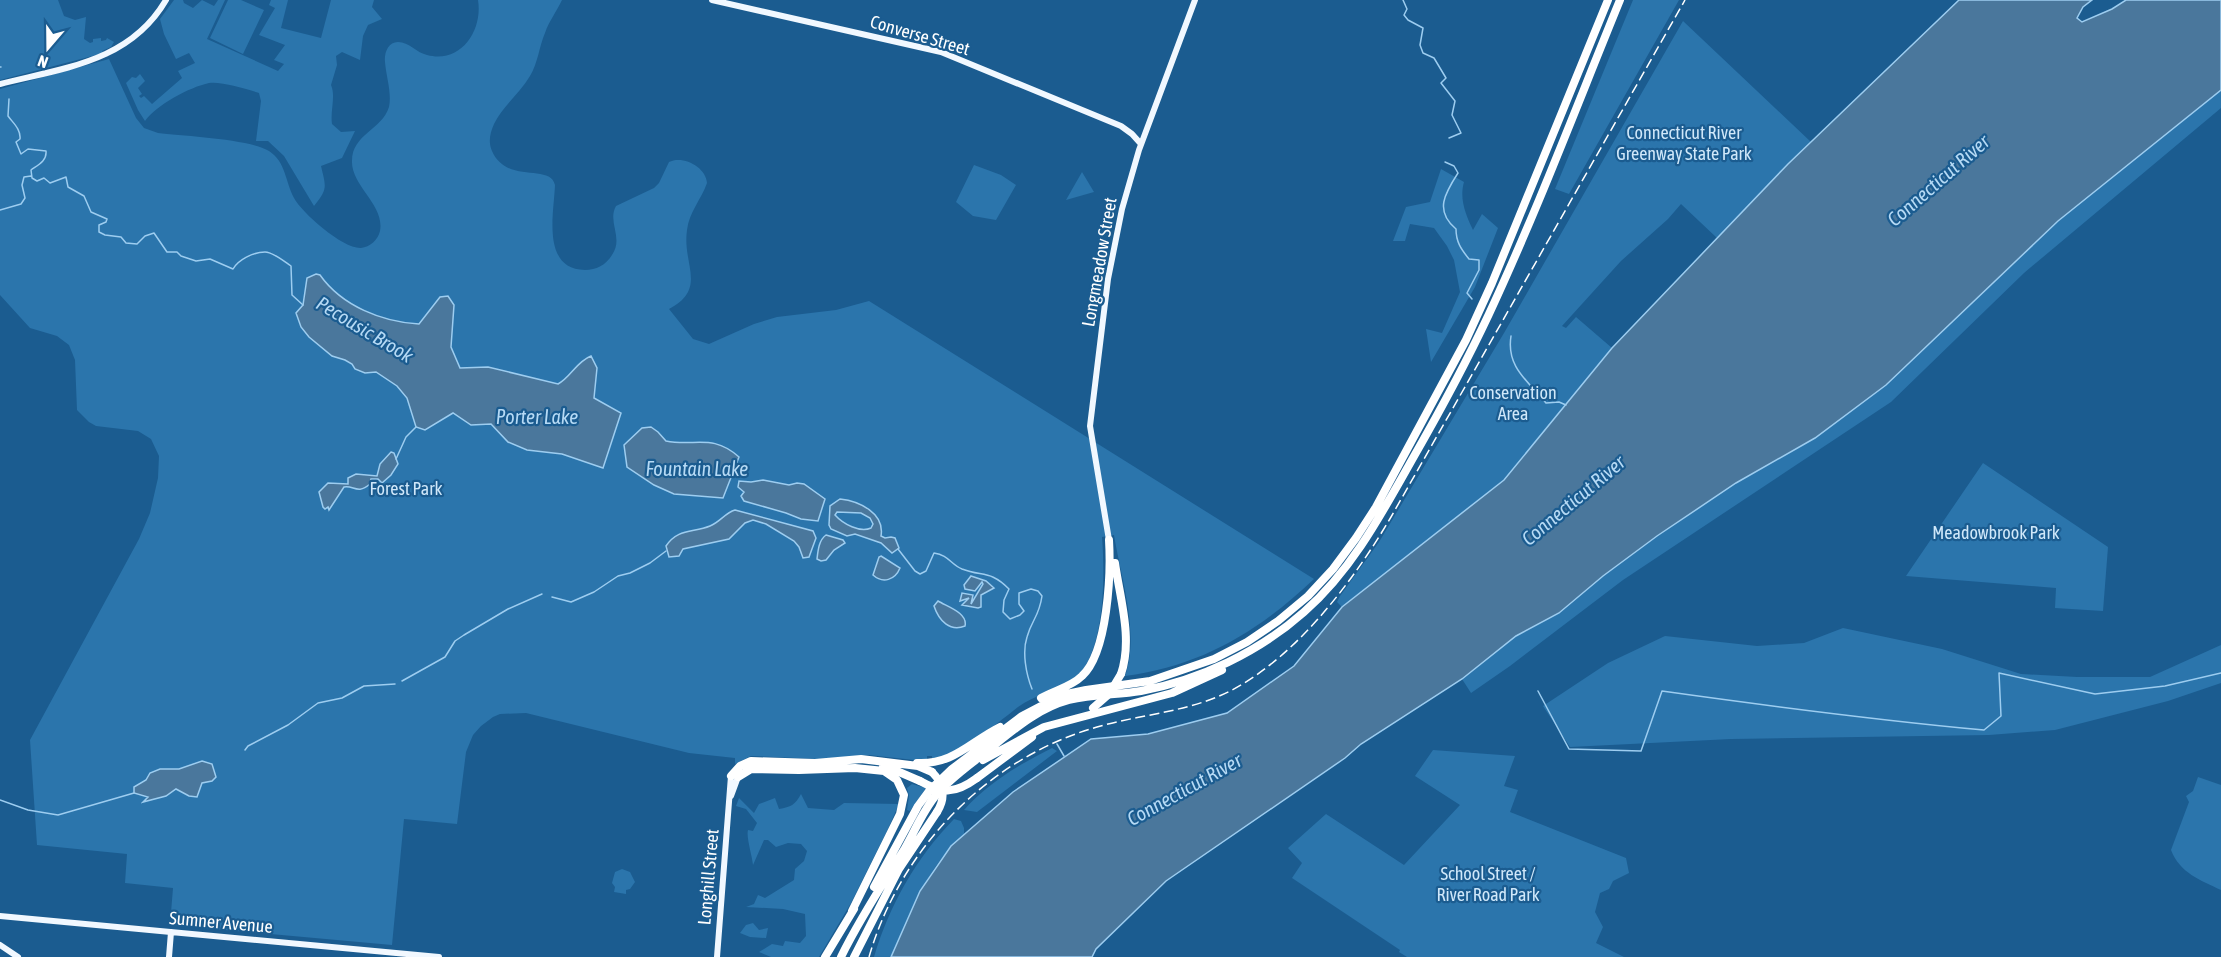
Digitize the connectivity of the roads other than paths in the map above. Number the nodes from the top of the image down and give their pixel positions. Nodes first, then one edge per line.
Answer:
1 (166, 0) edge
2 (712, 0) edge
3 (1195, 0) edge
4 (1608, 0) edge
5 (1620, 0) edge
6 (0, 84) edge
7 (1141, 144) junction
8 (1109, 540) junction
9 (1262, 644) junction
10 (1019, 718) junction
11 (1073, 718) junction
12 (1062, 722) junction
13 (884, 761) junction
14 (826, 769) junction
15 (961, 772) junction
16 (734, 777) junction
17 (905, 833) junction
18 (902, 852) junction
19 (852, 911) junction
20 (0, 916) edge
21 (868, 926) junction
22 (171, 932) junction
23 (0, 945) edge
24 (18, 957) edge
25 (169, 957) edge
26 (439, 957) edge
27 (717, 957) edge
28 (825, 957) edge
29 (836, 957) edge
30 (841, 957) edge
31 (854, 957) edge

1 - 6 main road
2 - 7 main road, Converse Street
3 - 7 main road, Longmeadow Street
4 - 10 highway
5 - 9 highway
7 - 8 main road, Longmeadow Street
8 - 10 highway
8 - 11 highway, bridge
9 - 11 highway
9 - 15 highway
10 - 13 highway
10 - 17 highway
11 - 12 highway
12 - 14 highway, bridge
12 - 15 highway
13 - 16 highway
13 - 21 highway, bridge
14 - 16 highway
14 - 19 highway
15 - 18 highway
16 - 27 main road, Longhill Street
17 - 19 highway
17 - 29 highway
18 - 21 highway
18 - 30 highway
19 - 28 highway
20 - 22 main road, Sumner Avenue
21 - 31 highway
22 - 25 main road
22 - 26 main road, Sumner Avenue
23 - 24 main road

